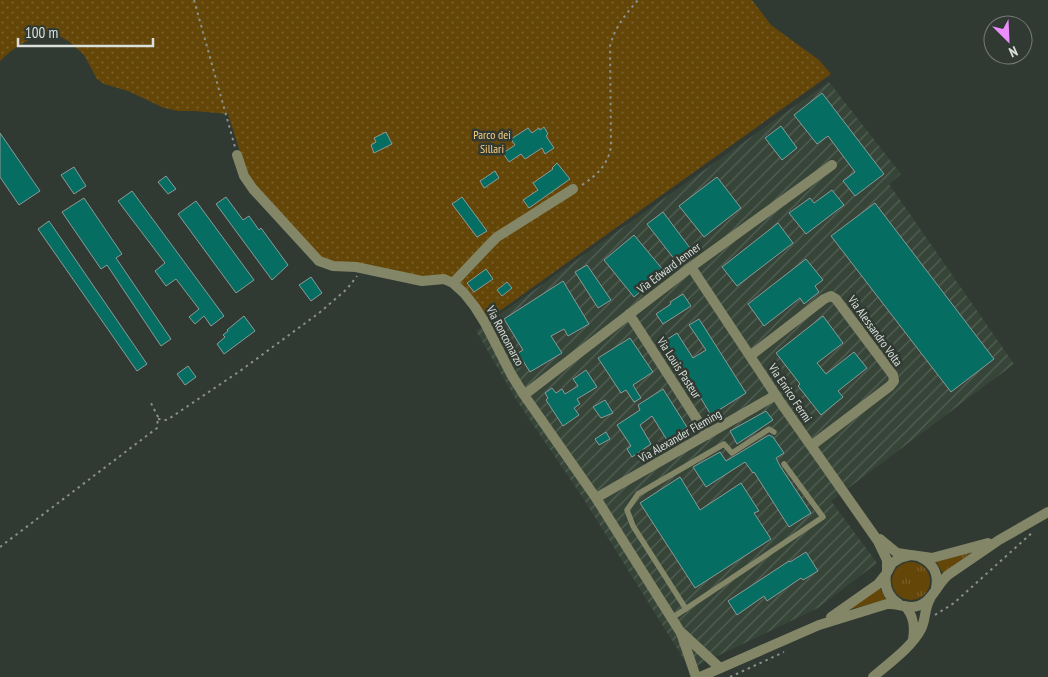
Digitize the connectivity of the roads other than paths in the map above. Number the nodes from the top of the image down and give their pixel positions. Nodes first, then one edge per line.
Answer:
1 (237, 155) road end
2 (832, 165) dead end
3 (574, 189) road end
4 (691, 267) junction
5 (453, 283) junction
6 (629, 314) junction
7 (750, 356) junction
8 (524, 395) junction
9 (776, 395) junction
10 (774, 432) dead end
11 (707, 434) junction
12 (811, 446) junction
13 (784, 464) dead end
14 (596, 498) junction
15 (1048, 512) edge
16 (872, 532) junction
17 (999, 540) junction
18 (915, 556) junction
19 (887, 573) junction
20 (936, 589) junction
21 (930, 599) junction
22 (904, 606) junction
23 (686, 610) junction
24 (672, 618) junction
25 (819, 624) junction
26 (682, 633) junction
27 (913, 640) junction
28 (720, 668) junction
29 (698, 677) edge
30 (874, 677) edge

1 - 5 street
2 - 4 street, Via Edward Jenner
3 - 5 street
4 - 6 street, Via Edward Jenner
4 - 7 street, Via Enrico Fermi
5 - 8 street, Via Roncomarzo
6 - 8 street, Via Edward Jenner
6 - 11 street, Via Louis Pasteur
7 - 9 street, Via Enrico Fermi
7 - 12 street, Via Alessandro Volta
8 - 14 street, Via Roncomarzo
9 - 11 street, Via Alexander Fleming
9 - 12 street, Via Enrico Fermi
10 - 23 lane
11 - 14 street, Via Alexander Fleming
12 - 16 street, Via Enrico Fermi
13 - 23 lane
14 - 24 street, Via Roncomarzo
15 - 17 street
16 - 18 street, Via Enrico Fermi
16 - 19 street, Via Enrico Fermi
17 - 18 street
17 - 20 street
18 - 19 street
18 - 20 street
19 - 22 street
19 - 25 street
20 - 21 street
21 - 22 street
21 - 27 street
22 - 25 street
22 - 27 street
23 - 24 lane
24 - 26 street, Via Roncomarzo
25 - 28 street
26 - 28 street, Via Roncomarzo
26 - 29 street, Via Roncomarzo
27 - 30 street
28 - 29 street

